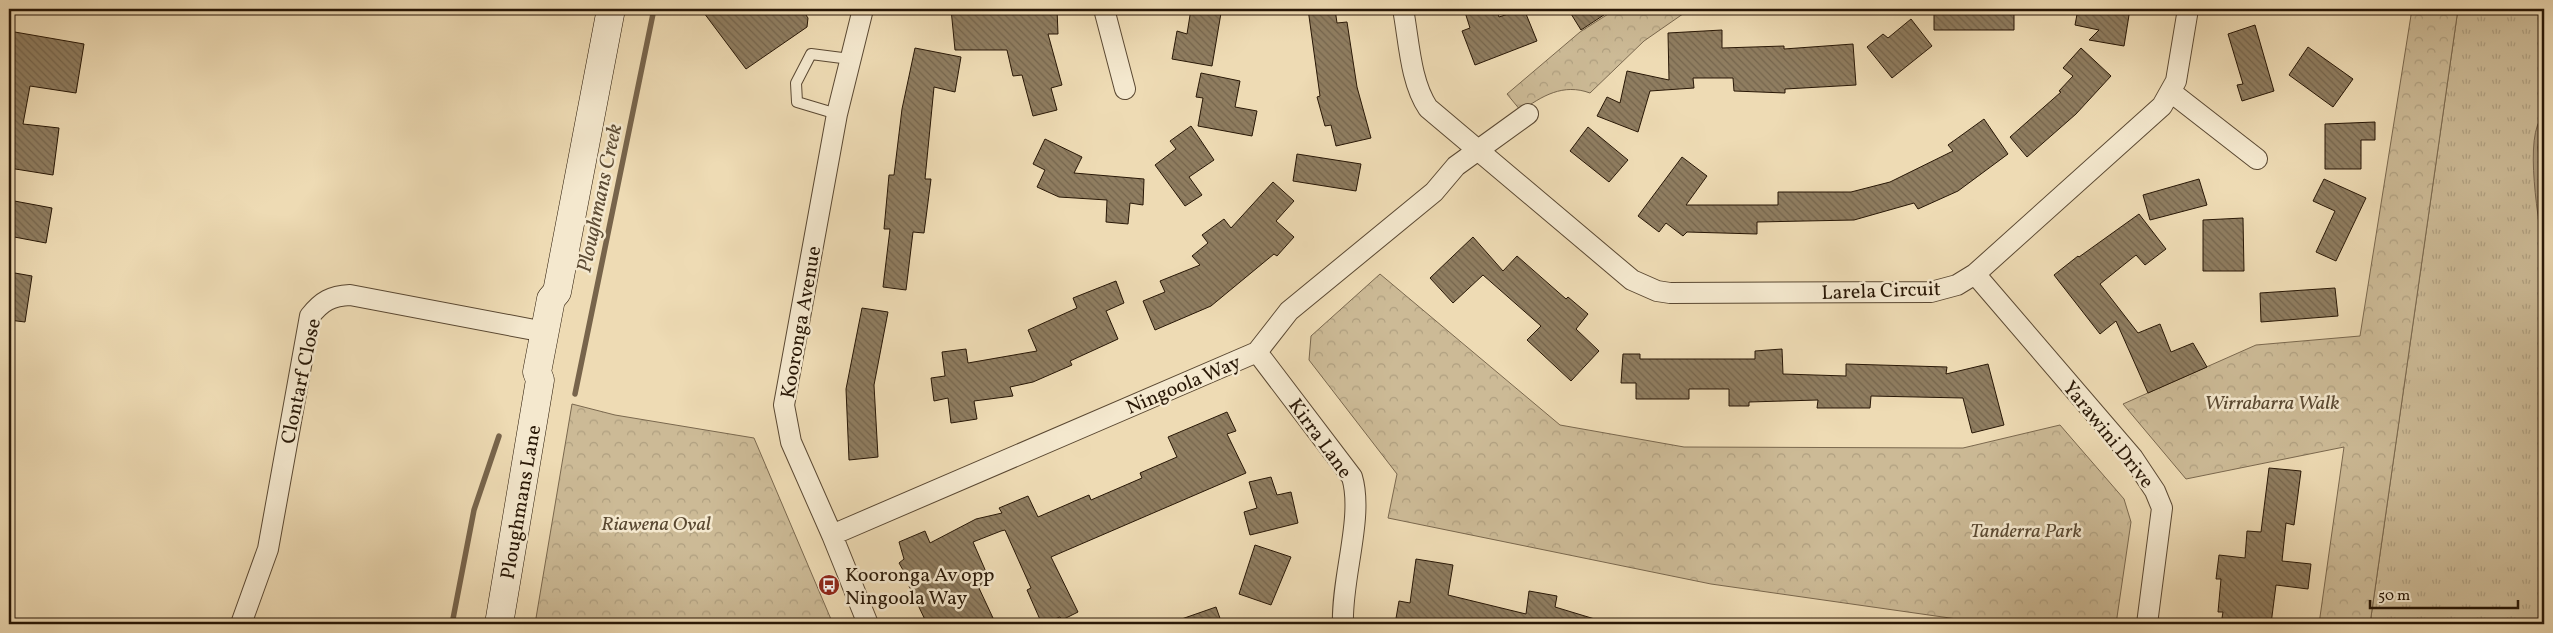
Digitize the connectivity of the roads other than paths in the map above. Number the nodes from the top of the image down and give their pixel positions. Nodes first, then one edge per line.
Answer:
1 (611, 9) edge
2 (863, 9) edge
3 (1104, 9) edge
4 (1403, 9) edge
5 (2188, 9) edge
6 (850, 59) junction
7 (1125, 89) dead end
8 (2171, 92) junction
9 (837, 114) junction
10 (1528, 114) dead end
11 (1479, 151) junction
12 (2257, 159) dead end
13 (1975, 274) junction
14 (557, 292) junction
15 (545, 332) junction
16 (1257, 352) junction
17 (540, 380) junction
18 (832, 535) junction
19 (241, 624) edge
20 (498, 624) edge
21 (868, 624) edge
22 (1343, 624) edge
23 (2148, 624) edge

1 - 14 street, Ploughmans Lane
2 - 6 street, Kooronga Avenue
3 - 7 street
4 - 11 street, Larela Circuit
5 - 8 street, Larela Circuit
6 - 9 street, Kooronga Avenue
6 - 9 lane
8 - 12 street
8 - 13 street, Larela Circuit
9 - 18 street, Kooronga Avenue
10 - 11 street
11 - 13 street, Larela Circuit
11 - 16 street, Ningoola Way
13 - 23 street, Yarawini Drive
14 - 15 street, Ploughmans Lane
14 - 17 street, Ploughmans Lane
15 - 17 street, Ploughmans Lane
15 - 19 street, Clontarf Close
16 - 18 street, Ningoola Way
16 - 22 street, Kirra Lane
17 - 20 street, Ploughmans Lane
18 - 21 street, Kooronga Avenue

